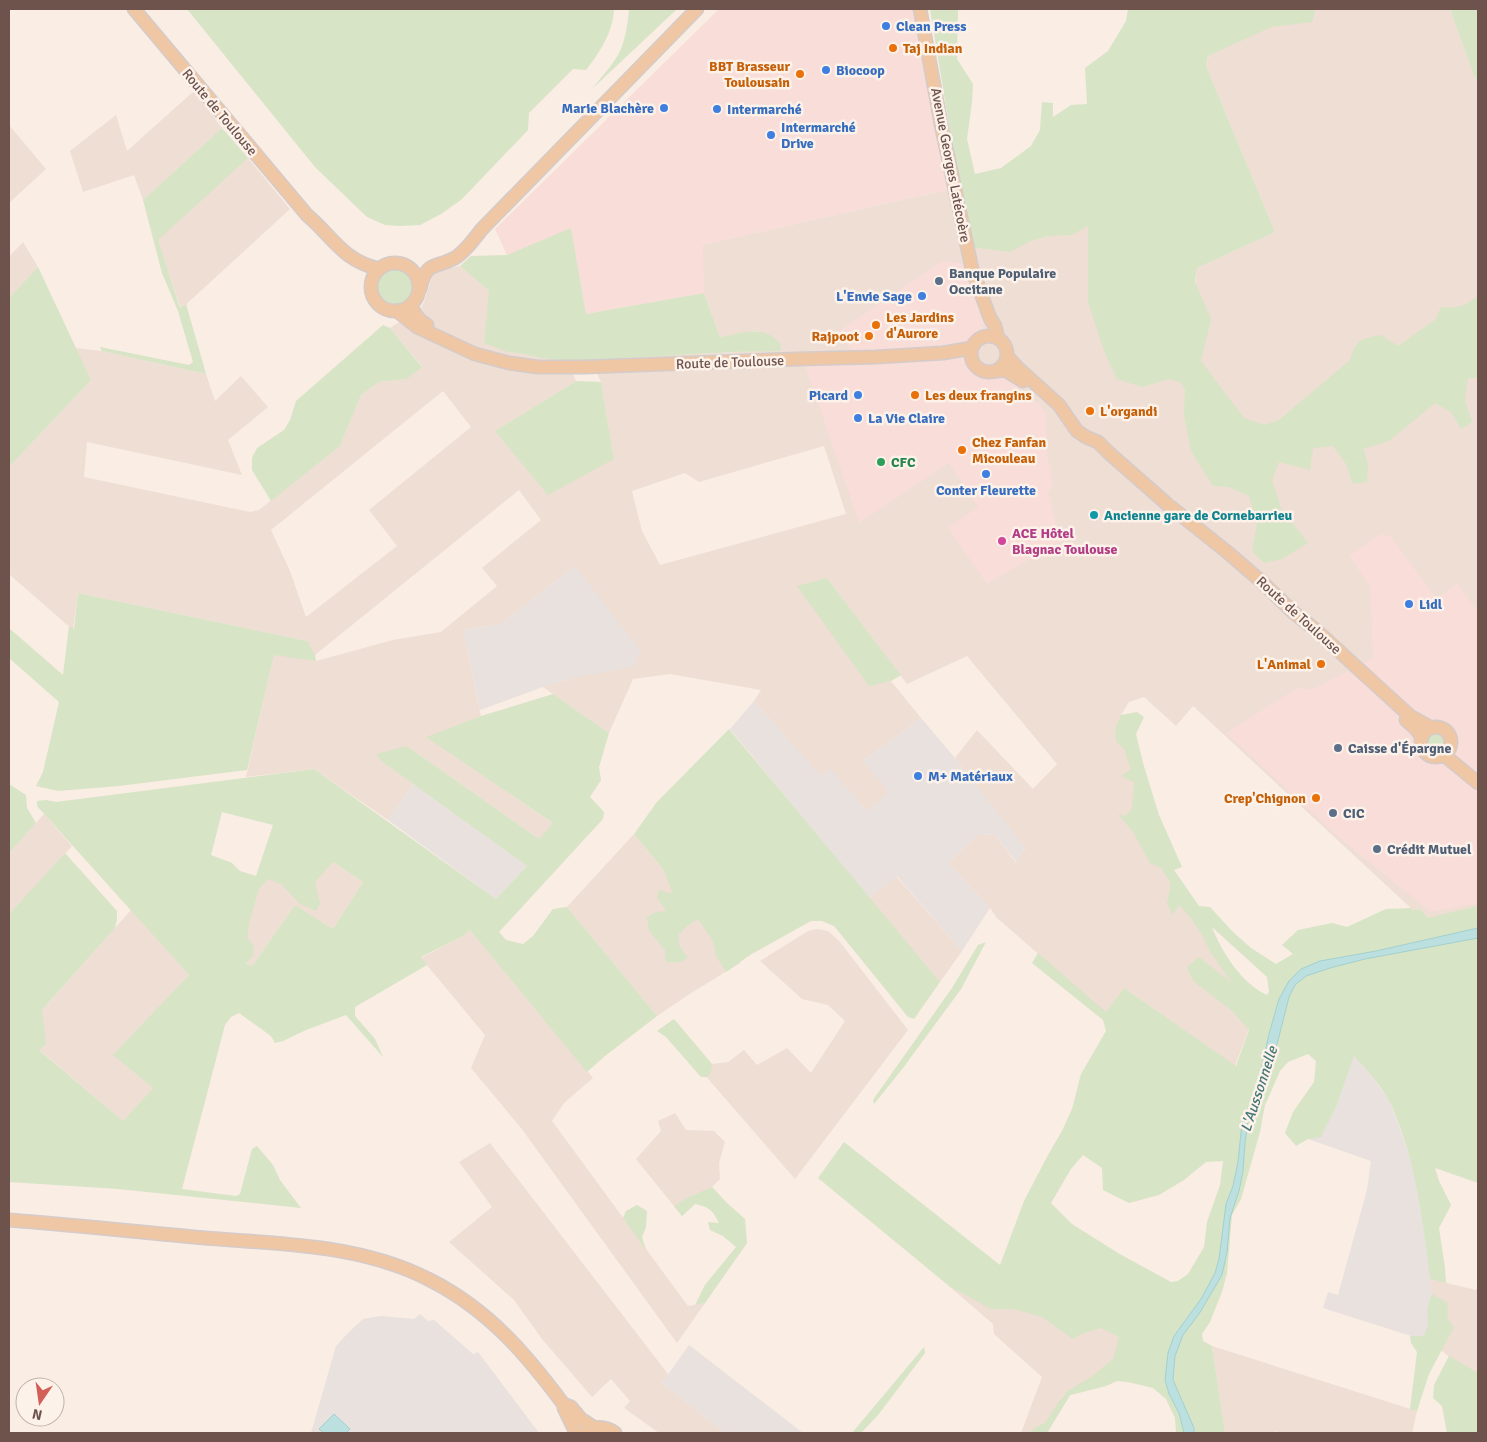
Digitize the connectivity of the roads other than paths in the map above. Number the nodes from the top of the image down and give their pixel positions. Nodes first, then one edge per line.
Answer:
1 (134, 9) edge
2 (697, 9) edge
3 (920, 9) edge
4 (307, 215) junction
5 (482, 229) junction
6 (407, 265) junction
7 (379, 269) junction
8 (371, 286) junction
9 (420, 290) junction
10 (412, 305) junction
11 (397, 311) junction
12 (990, 318) junction
13 (982, 337) junction
14 (998, 338) junction
15 (972, 348) junction
16 (900, 356) junction
17 (1007, 356) junction
18 (972, 361) junction
19 (560, 367) junction
20 (997, 371) junction
21 (1109, 453) junction
22 (1426, 732) junction
23 (1447, 750) junction
24 (1478, 776) edge
25 (1478, 783) edge
26 (9, 1220) edge
27 (564, 1405) junction
28 (590, 1431) edge
29 (576, 1433) edge
30 (615, 1433) edge

1 - 4 main road, Route de Toulouse
2 - 5 main road
3 - 12 main road, Avenue Georges Latécoère
4 - 7 main road, Route de Toulouse
4 - 8 main road, Route de Toulouse
5 - 6 main road
5 - 9 main road
6 - 7 main road
6 - 9 main road
7 - 8 main road
8 - 11 main road
9 - 10 main road
10 - 11 main road
10 - 19 main road, Route de Toulouse
11 - 19 main road, Route de Toulouse
12 - 13 main road
12 - 14 main road, Avenue Georges Latécoère
13 - 14 main road
13 - 15 main road
14 - 17 main road
15 - 16 main road, Route de Toulouse
15 - 18 main road
16 - 18 main road, Route de Toulouse
16 - 19 main road, Route de Toulouse
17 - 20 main road
17 - 21 main road, Route de Toulouse
18 - 20 main road
20 - 21 main road, Route de Toulouse
21 - 22 main road, Route de Toulouse
22 - 23 main road
22 - 23 main road
23 - 24 main road
23 - 25 main road
26 - 27 main road
27 - 28 main road
27 - 29 main road
28 - 30 main road

